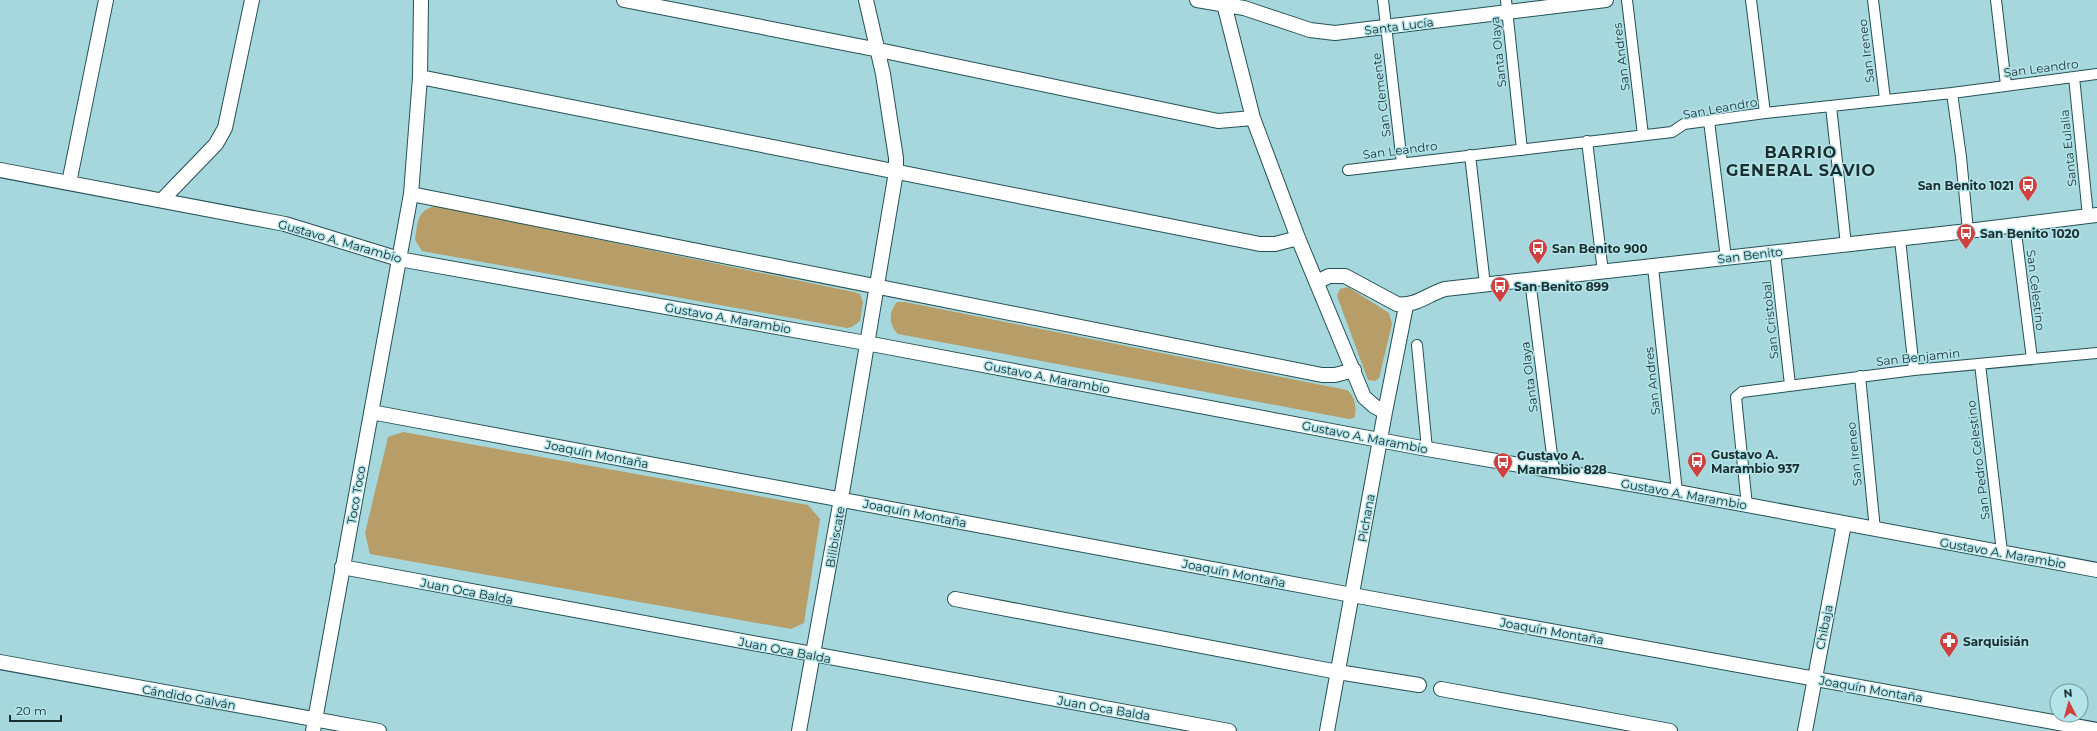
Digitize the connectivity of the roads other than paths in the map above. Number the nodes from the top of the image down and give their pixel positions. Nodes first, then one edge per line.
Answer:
1 (106, 0) edge
2 (252, 0) edge
3 (422, 0) edge
4 (624, 0) edge
5 (866, 0) edge
6 (1197, 0) edge
7 (1383, 0) edge
8 (1606, 0) edge
9 (1627, 0) edge
10 (1751, 0) edge
11 (1873, 0) edge
12 (1996, 0) edge
13 (1223, 2) edge
14 (1507, 6) edge
15 (1386, 28) junction
16 (879, 50) junction
17 (2097, 74) edge
18 (420, 76) junction
19 (2074, 77) junction
20 (2006, 85) junction
21 (1952, 93) junction
22 (1885, 99) junction
23 (1831, 106) junction
24 (1765, 113) junction
25 (1253, 118) junction
26 (1709, 121) junction
27 (1643, 135) junction
28 (1587, 141) junction
29 (1522, 150) junction
30 (1470, 155) junction
31 (1402, 163) junction
32 (0, 170) edge
33 (1348, 170) dead end
34 (896, 172) junction
35 (70, 183) junction
36 (411, 194) junction
37 (162, 200) junction
38 (2092, 215) edge
39 (2015, 225) junction
40 (1968, 231) junction
41 (1298, 238) junction
42 (1900, 239) junction
43 (1846, 245) junction
44 (1775, 252) junction
45 (1726, 258) junction
46 (399, 259) junction
47 (1653, 267) junction
48 (1603, 272) junction
49 (1530, 280) junction
50 (1317, 282) junction
51 (1485, 285) junction
52 (877, 286) junction
53 (1406, 306) junction
54 (866, 343) junction
55 (1417, 345) dead end
56 (2097, 355) edge
57 (2032, 359) junction
58 (1980, 364) junction
59 (1354, 370) junction
60 (1914, 370) junction
61 (1860, 376) junction
62 (1790, 385) junction
63 (371, 412) junction
64 (1385, 412) junction
65 (1380, 439) junction
66 (1427, 449) junction
67 (1554, 471) junction
68 (1677, 492) junction
69 (841, 499) junction
70 (1748, 506) junction
71 (1844, 524) junction
72 (1874, 530) junction
73 (2002, 552) junction
74 (342, 567) junction
75 (2097, 570) edge
76 (1352, 595) junction
77 (954, 599) dead end
78 (813, 656) junction
79 (0, 662) edge
80 (1338, 672) junction
81 (1814, 679) junction
82 (1419, 685) dead end
83 (1441, 689) dead end
84 (314, 725) edge
85 (2097, 730) edge
86 (379, 731) edge
87 (799, 731) edge
88 (1229, 731) edge
89 (1327, 731) edge
90 (1670, 731) edge
91 (1805, 731) edge

1 - 35 street
2 - 37 street
3 - 18 street, Toco Toco
4 - 16 street
5 - 16 street, Bilibiscate
6 - 13 street, Santa Lucía
7 - 15 street, San Clemente
8 - 14 street, Santa Lucía
9 - 27 street, San Andres
10 - 24 street
11 - 22 street, San Ireneo
12 - 20 street
13 - 15 street, Santa Lucía
13 - 25 street
14 - 15 street, Santa Lucía
14 - 29 street, Santa Olaya
15 - 31 street, San Clemente
16 - 25 street
16 - 34 street, Bilibiscate
17 - 19 street, San Leandro
18 - 34 street
18 - 36 street, Toco Toco
19 - 20 street, San Leandro
19 - 38 street, Santa Eulalia
20 - 21 street, San Leandro
21 - 22 street, San Leandro
21 - 40 street
22 - 23 street, San Leandro
23 - 24 street, San Leandro
23 - 43 street
24 - 26 street, San Leandro
25 - 41 street
26 - 27 street, San Leandro
26 - 45 street
27 - 28 street, San Leandro
28 - 29 street, San Leandro
28 - 48 street
29 - 30 street, San Leandro
30 - 31 street, San Leandro
30 - 51 street
31 - 33 street, San Leandro
32 - 35 street, Gustavo A. Marambio
34 - 41 street
34 - 52 street, Bilibiscate
35 - 37 street, Gustavo A. Marambio
36 - 46 street, Toco Toco
36 - 52 street
37 - 46 street, Gustavo A. Marambio
38 - 39 street, San Benito
39 - 40 street, San Benito
39 - 57 street, San Celestino
40 - 42 street, San Benito
41 - 50 street
42 - 43 street, San Benito
42 - 60 street
43 - 44 street, San Benito
44 - 45 street, San Benito
44 - 62 street, San Cristobal
45 - 47 street, San Benito
46 - 54 street, Gustavo A. Marambio
46 - 63 street, Toco Toco
47 - 48 street, San Benito
47 - 68 street, San Andres
48 - 49 street, San Benito
49 - 51 street, San Benito
49 - 67 street, Santa Olaya
50 - 53 street
50 - 59 street
51 - 53 street, San Benito
52 - 54 street, Bilibiscate
52 - 59 street
53 - 64 street, Pichana
54 - 65 street, Gustavo A. Marambio
54 - 69 street, Bilibiscate
55 - 66 street
56 - 57 street, San Benjamin
57 - 58 street, San Benjamin
58 - 60 street, San Benjamin
58 - 73 street, San Pedro Celestino
59 - 64 street
60 - 61 street, San Benjamin
61 - 62 street, San Benjamin
61 - 72 street, San Ireneo
62 - 70 street, San Benjamin
63 - 69 street, Joaquín Montaña
63 - 74 street, Toco Toco
64 - 65 street, Pichana
65 - 66 street, Gustavo A. Marambio
65 - 76 street, Pichana
66 - 67 street, Gustavo A. Marambio
67 - 68 street, Gustavo A. Marambio
68 - 70 street, Gustavo A. Marambio
69 - 76 street, Joaquín Montaña
69 - 78 street, Bilibiscate
70 - 71 street, Gustavo A. Marambio
71 - 72 street, Gustavo A. Marambio
71 - 81 street, Chibaja
72 - 73 street, Gustavo A. Marambio
73 - 75 street, Gustavo A. Marambio
74 - 78 street, Juan Oca Balda
74 - 84 street, Toco Toco
76 - 80 street, Pichana
76 - 81 street, Joaquín Montaña
77 - 80 street
78 - 87 street, Bilibiscate
78 - 88 street, Juan Oca Balda
79 - 84 street, Cándido Galván
80 - 82 street
80 - 89 street, Pichana
81 - 85 street, Joaquín Montaña
81 - 91 street, Chibaja
83 - 90 street
84 - 86 street, Cándido Galván

